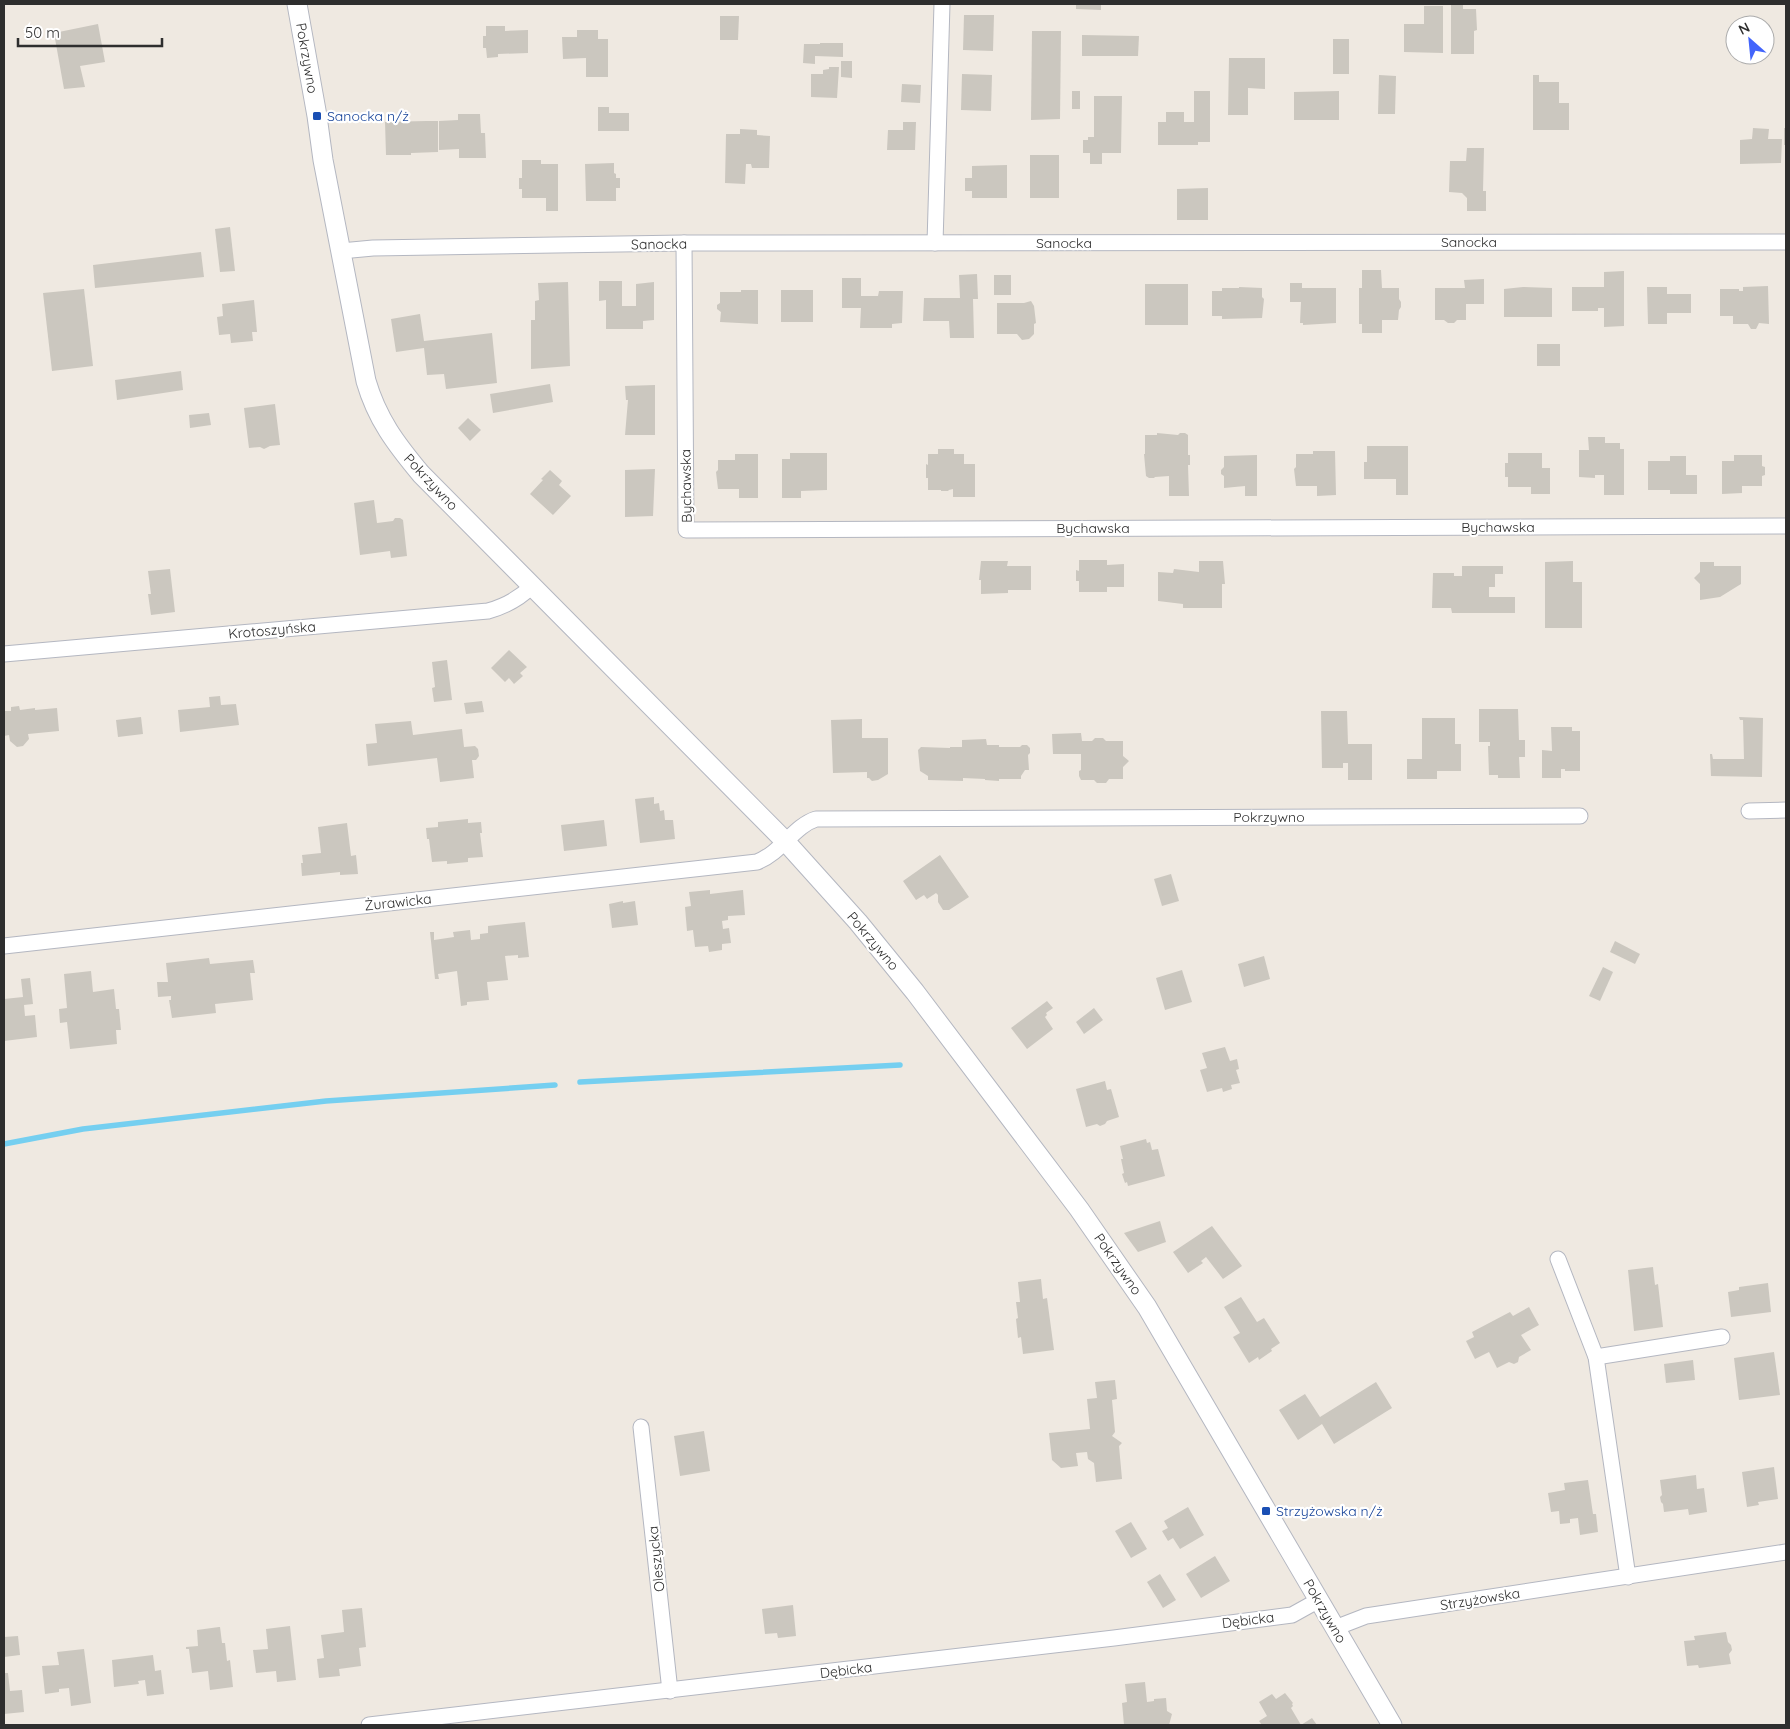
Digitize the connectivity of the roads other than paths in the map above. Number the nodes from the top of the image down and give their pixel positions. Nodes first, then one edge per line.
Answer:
1 (297, 4) edge
2 (942, 4) edge
3 (1786, 242) edge
4 (935, 243) junction
5 (684, 244) junction
6 (341, 251) junction
7 (1786, 526) edge
8 (532, 586) junction
9 (4, 654) edge
10 (1786, 810) edge
11 (1749, 811) dead end
12 (1580, 816) dead end
13 (786, 842) junction
14 (4, 946) edge
15 (1558, 1260) dead end
16 (1722, 1337) dead end
17 (1596, 1357) junction
18 (641, 1427) dead end
19 (1786, 1552) edge
20 (1628, 1577) junction
21 (1319, 1600) junction
22 (1335, 1628) junction
23 (670, 1691) junction
24 (369, 1725) edge
25 (1392, 1725) edge

1 - 6 street, Pokrzywno
2 - 4 street
3 - 4 street, Sanocka
4 - 5 street, Sanocka
5 - 6 street, Sanocka
5 - 7 street, Bychawska
6 - 8 street, Pokrzywno
8 - 9 street, Krotoszyńska
8 - 13 street, Pokrzywno
10 - 11 street
12 - 13 street, Pokrzywno
13 - 14 street, Żurawicka
13 - 21 street, Pokrzywno
15 - 17 street
16 - 17 street
17 - 20 street
18 - 23 street, Oleszycka
19 - 20 street, Strzyżowska
20 - 22 street, Strzyżowska
21 - 22 street, Pokrzywno
21 - 23 street, Dębicka
22 - 25 street, Pokrzywno
23 - 24 street, Dębicka

